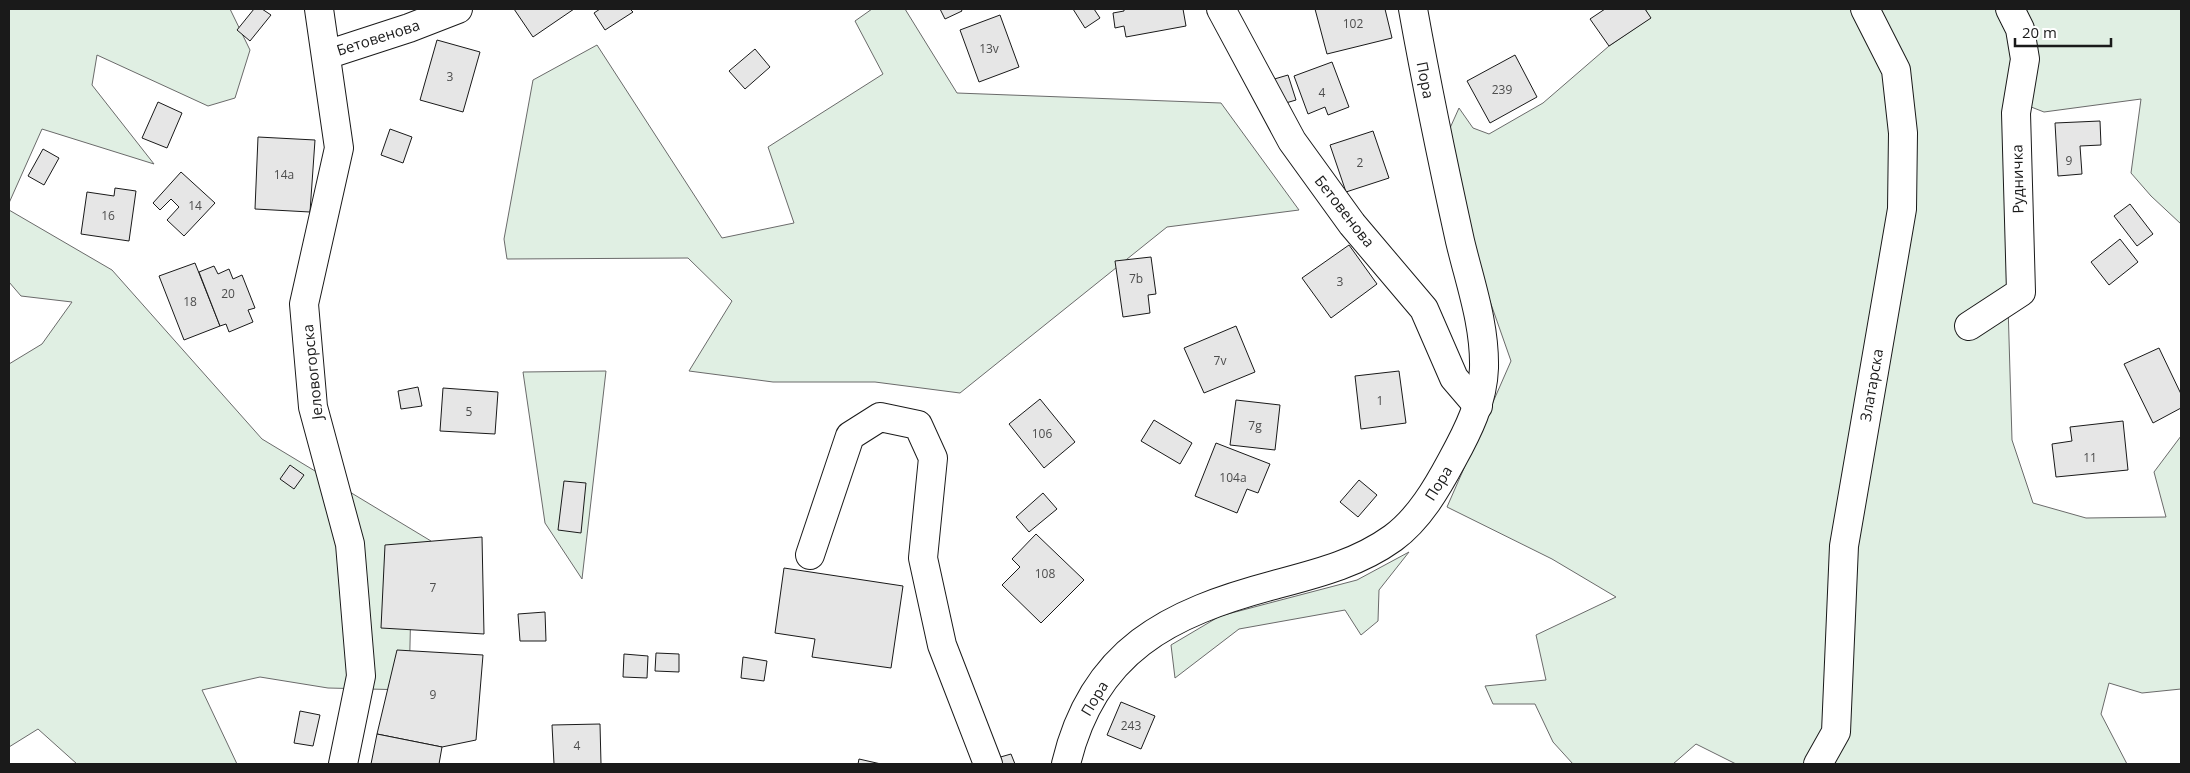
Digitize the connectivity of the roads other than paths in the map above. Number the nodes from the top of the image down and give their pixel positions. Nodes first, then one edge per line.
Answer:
1 (319, 9) edge
2 (458, 9) edge
3 (1221, 9) edge
4 (1413, 9) edge
5 (1865, 9) edge
6 (2010, 9) edge
7 (326, 55) junction
8 (1969, 326) dead end
9 (1478, 406) junction
10 (810, 555) dead end
11 (344, 764) edge
12 (988, 764) edge
13 (1066, 764) edge
14 (1818, 764) edge

1 - 7 street, Јеловогорска
2 - 7 street, Бетовенова
3 - 9 street, Бетовенова
4 - 9 street, Пора
5 - 14 street, Златарска
6 - 8 street, Рудничка
7 - 11 street, Јеловогорска
9 - 13 street, Пора
10 - 12 street

